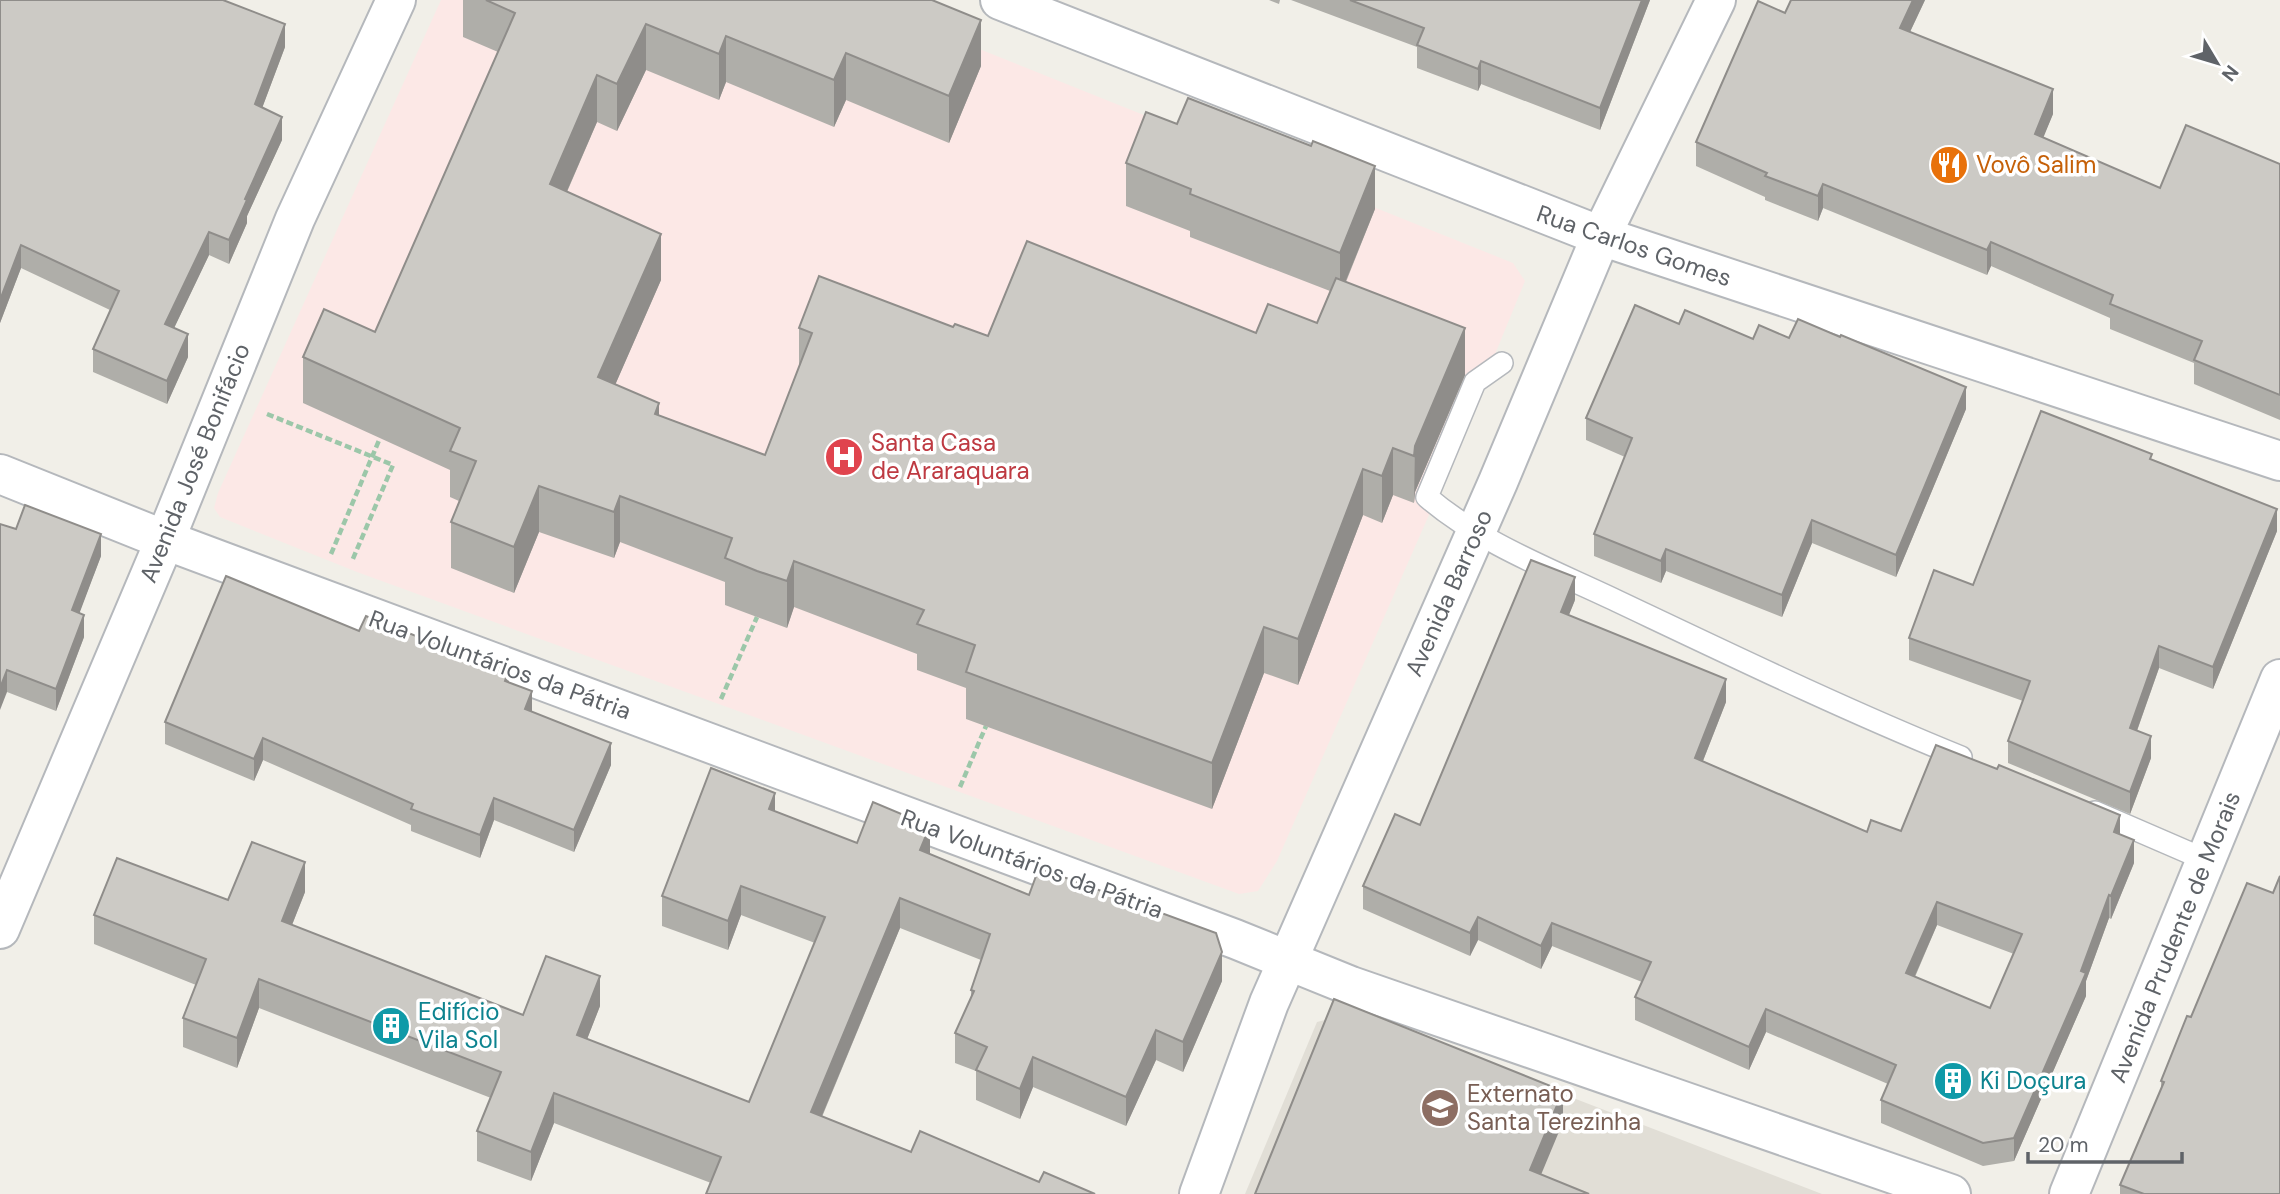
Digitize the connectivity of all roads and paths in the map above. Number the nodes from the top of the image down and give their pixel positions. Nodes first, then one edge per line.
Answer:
1 (1000, 0) edge
2 (1716, 0) edge
3 (401, 5) edge
4 (1601, 236) junction
5 (1502, 363) dead end
6 (265, 414) dead end
7 (380, 438) edge
8 (372, 457) junction
9 (2280, 461) edge
10 (0, 474) edge
11 (1475, 533) junction
12 (165, 540) junction
13 (327, 564) dead end
14 (346, 573) dead end
15 (757, 617) edge
16 (2280, 679) edge
17 (717, 709) dead end
18 (986, 726) edge
19 (1973, 762) edge
20 (957, 795) dead end
21 (2076, 804) edge
22 (2206, 860) junction
23 (0, 929) edge
24 (1289, 960) junction
25 (1199, 1194) edge
26 (1951, 1194) edge
27 (2069, 1194) edge

1 - 4 street, Rua Carlos Gomes
2 - 4 street, Avenida Barroso
3 - 12 street, Avenida José Bonifácio
4 - 9 street, Rua Carlos Gomes
4 - 11 street, Avenida Barroso
5 - 11 lane
6 - 8 path
7 - 8 path
8 - 13 path
8 - 14 path
10 - 12 street, Rua Voluntários da Pátria
11 - 19 lane
11 - 24 street, Avenida Barroso
12 - 23 street, Avenida José Bonifácio
12 - 24 street, Rua Voluntários da Pátria
15 - 17 path
16 - 22 street, Avenida Prudente de Morais
18 - 20 path
21 - 22 lane
22 - 27 street, Avenida Prudente de Morais
24 - 25 street, Avenida Barroso
24 - 26 street, Rua Voluntários da Pátria

